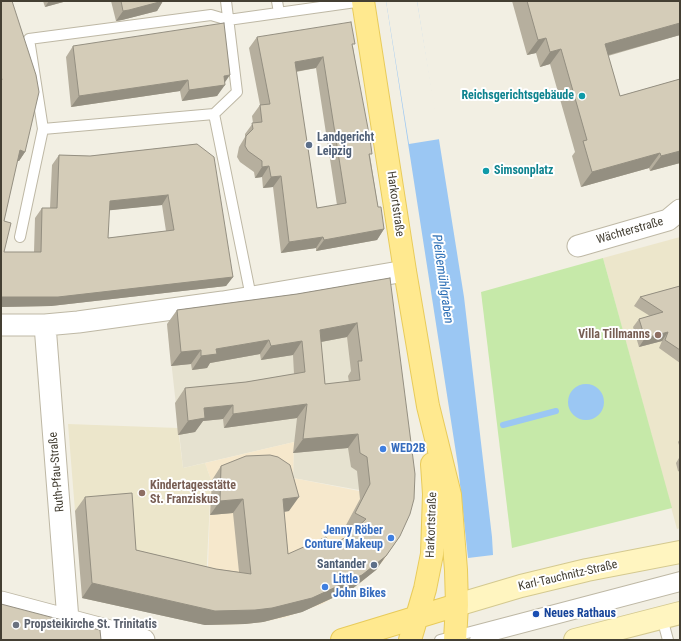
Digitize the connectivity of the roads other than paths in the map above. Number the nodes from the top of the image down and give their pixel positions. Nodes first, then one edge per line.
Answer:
1 (226, 1) edge
2 (277, 1) edge
3 (363, 1) edge
4 (279, 13) junction
5 (228, 20) junction
6 (214, 114) junction
7 (43, 129) junction
8 (680, 210) edge
9 (20, 237) dead end
10 (578, 246) dead end
11 (405, 271) junction
12 (251, 298) junction
13 (1, 325) edge
14 (45, 325) junction
15 (428, 406) junction
16 (680, 552) edge
17 (680, 577) edge
18 (680, 586) edge
19 (1, 602) edge
20 (457, 605) junction
21 (671, 616) edge
22 (418, 617) junction
23 (68, 620) junction
24 (349, 638) edge
25 (455, 639) edge
26 (144, 640) edge
27 (397, 640) edge
28 (410, 640) edge
29 (575, 640) edge
30 (668, 640) edge

1 - 5 lane
2 - 4 lane
3 - 4 lane
3 - 11 main road, Harkortstraße
4 - 5 lane
5 - 6 lane
5 - 7 lane
6 - 7 lane
6 - 12 lane
7 - 9 lane
8 - 10 street, Wächterstraße
11 - 12 street
11 - 15 main road, Harkortstraße
12 - 14 street
13 - 14 street
14 - 23 street, Ruth-Pfau-Straße
15 - 20 main road, Harkortstraße
15 - 22 main road, Harkortstraße
16 - 20 main road, Karl-Tauchnitz-Straße
17 - 25 lane
18 - 25 lane
19 - 23 street
20 - 22 main road
20 - 25 main road, Harkortstraße
21 - 29 main road
21 - 30 lane
22 - 24 main road
22 - 28 main road, Harkortstraße
23 - 26 street
24 - 27 main road

